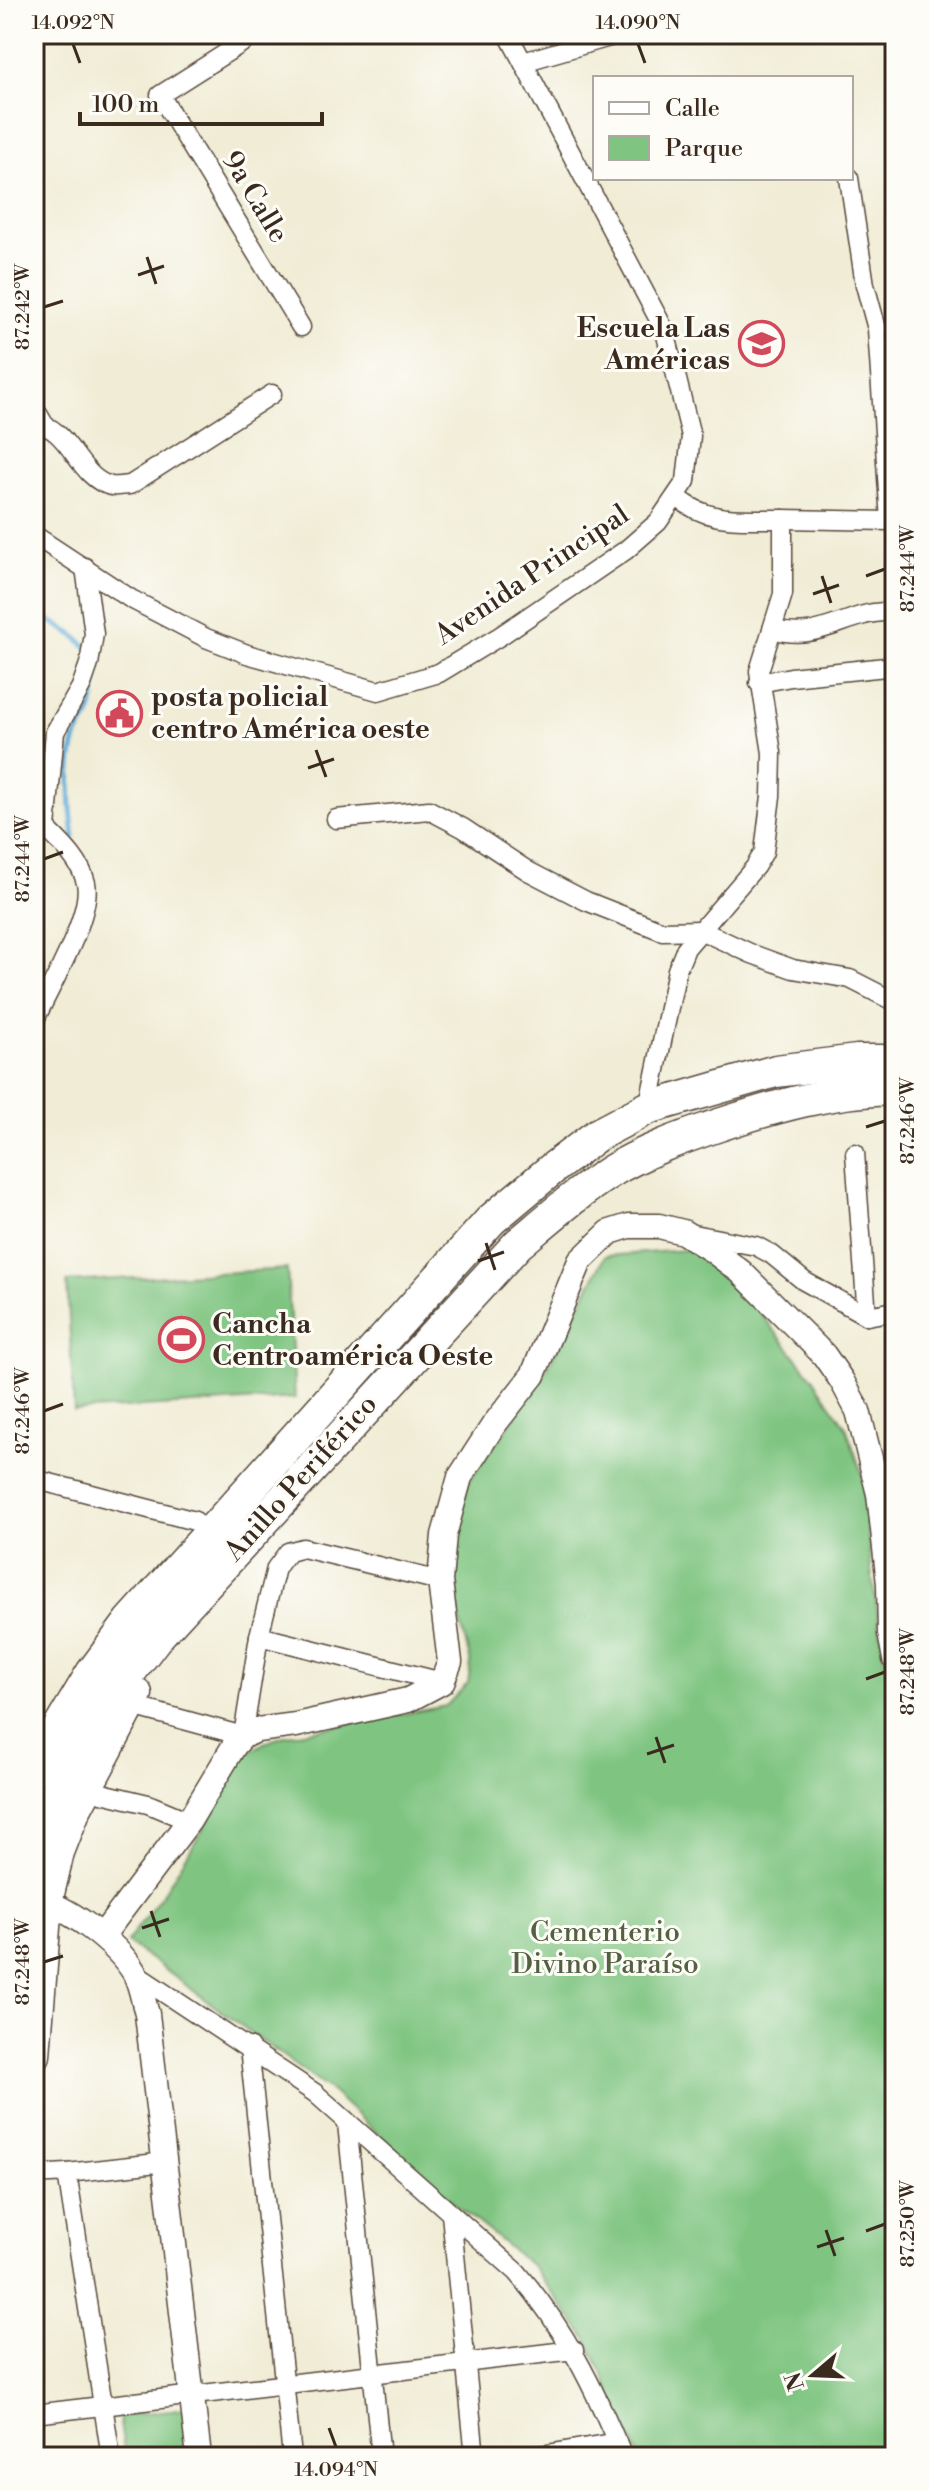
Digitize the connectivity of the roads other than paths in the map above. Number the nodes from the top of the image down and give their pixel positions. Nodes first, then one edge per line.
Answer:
1 (256, 34) edge
2 (508, 34) edge
3 (574, 34) edge
4 (620, 34) edge
5 (555, 53) junction
6 (523, 62) junction
7 (849, 180) edge
8 (301, 327) dead end
9 (272, 394) dead end
10 (34, 407) edge
11 (39, 424) edge
12 (677, 497) junction
13 (783, 519) junction
14 (34, 535) edge
15 (85, 567) junction
16 (895, 611) edge
17 (772, 629) junction
18 (895, 666) edge
19 (759, 683) junction
20 (336, 819) dead end
21 (40, 828) edge
22 (700, 930) junction
23 (895, 1002) edge
24 (34, 1020) edge
25 (895, 1061) edge
26 (895, 1089) edge
27 (648, 1108) junction
28 (855, 1153) dead end
29 (683, 1232) junction
30 (895, 1311) edge
31 (867, 1316) junction
32 (296, 1436) junction
33 (328, 1449) junction
34 (34, 1479) edge
35 (887, 1494) edge
36 (195, 1521) junction
37 (440, 1581) junction
38 (892, 1583) edge
39 (259, 1636) junction
40 (895, 1659) edge
41 (442, 1682) junction
42 (129, 1705) junction
43 (34, 1728) edge
44 (243, 1736) junction
45 (34, 1770) edge
46 (85, 1789) junction
47 (189, 1821) junction
48 (34, 1834) edge
49 (40, 1900) edge
50 (102, 1936) junction
51 (134, 1973) junction
52 (249, 2047) junction
53 (34, 2055) edge
54 (347, 2123) junction
55 (166, 2162) junction
56 (67, 2173) junction
57 (34, 2175) edge
58 (451, 2214) junction
59 (574, 2350) junction
60 (466, 2364) junction
61 (371, 2376) junction
62 (284, 2382) junction
63 (193, 2396) junction
64 (105, 2406) junction
65 (34, 2414) edge
66 (620, 2449) edge
67 (111, 2457) edge
68 (199, 2457) edge
69 (292, 2457) edge
70 (381, 2457) edge
71 (475, 2457) edge
72 (530, 2457) edge

1 - 8 street, 9a Calle
2 - 6 street, Avenida Principal
3 - 5 street
4 - 5 street
5 - 6 street
6 - 12 street, Avenida Principal
7 - 13 street
9 - 11 street
10 - 11 street
12 - 13 street
12 - 15 street, Avenida Principal
13 - 17 street
14 - 15 street, Avenida Principal
15 - 21 street
16 - 17 street
17 - 19 street
18 - 19 street
19 - 22 street
20 - 22 street
21 - 24 street
22 - 23 street
22 - 27 street
25 - 27 highway, Anillo Periférico
26 - 33 highway, Anillo Periférico
27 - 32 highway, Anillo Periférico
28 - 31 street
29 - 31 street
29 - 35 street
29 - 37 street
30 - 31 street
32 - 36 highway
32 - 45 highway, Anillo Periférico
33 - 42 highway
33 - 48 highway, Anillo Periférico
34 - 36 street
35 - 38 street
36 - 43 highway
37 - 39 street
37 - 41 street
38 - 40 street
39 - 41 street
39 - 44 street
41 - 44 street
42 - 44 street
42 - 46 highway
44 - 47 street
46 - 47 street
46 - 49 highway
47 - 50 street
49 - 50 street
49 - 53 highway
50 - 51 street
51 - 52 street
51 - 55 street
52 - 54 street
52 - 62 street
54 - 58 street
54 - 61 street
55 - 56 street
55 - 63 street
56 - 57 street
56 - 64 street
58 - 59 street
58 - 60 street
59 - 60 street
59 - 66 street
60 - 61 street
60 - 71 street
61 - 62 street
61 - 70 street
62 - 63 street
62 - 69 street
63 - 64 street
63 - 68 street
64 - 65 street
64 - 67 street
66 - 72 street

